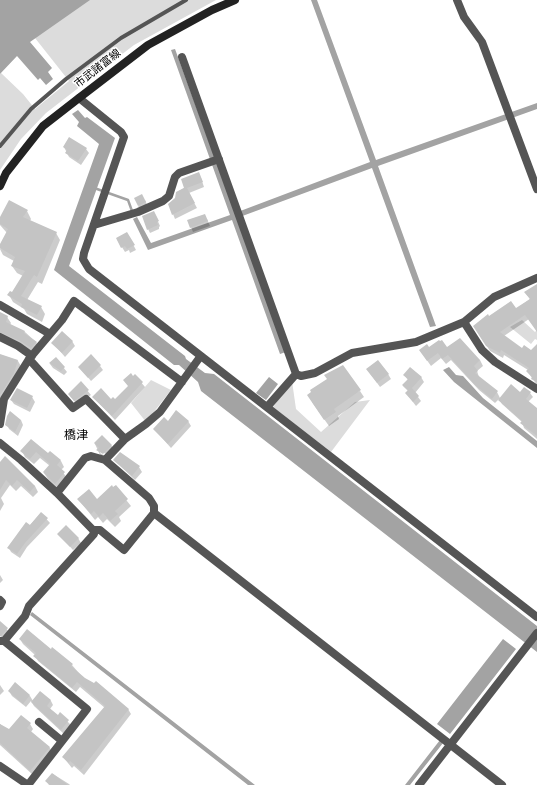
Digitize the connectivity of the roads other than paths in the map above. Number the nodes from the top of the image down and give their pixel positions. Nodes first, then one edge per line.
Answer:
1 (186, 0) edge
2 (235, 0) edge
3 (457, 0) edge
4 (182, 57) dead end
5 (79, 98) junction
6 (0, 146) edge
7 (216, 161) junction
8 (0, 186) edge
9 (537, 189) edge
10 (94, 225) junction
11 (537, 278) edge
12 (0, 305) edge
13 (464, 322) junction
14 (50, 334) junction
15 (0, 338) edge
16 (30, 358) junction
17 (198, 359) junction
18 (296, 374) junction
19 (183, 381) junction
20 (537, 389) edge
21 (267, 407) junction
22 (0, 424) edge
23 (125, 439) junction
24 (0, 443) edge
25 (105, 460) junction
26 (56, 494) junction
27 (154, 513) junction
28 (93, 530) junction
29 (0, 600) edge
30 (0, 606) edge
31 (537, 617) edge
32 (537, 633) edge
33 (2, 641) edge
34 (39, 722) dead end
35 (62, 740) junction
36 (451, 744) junction
37 (0, 766) edge
38 (419, 785) edge
39 (502, 785) edge

1 - 6 lane
2 - 5 main road, 市武諸富線
3 - 9 street
4 - 7 street
5 - 8 main road, 市武諸富線
5 - 10 street
7 - 10 street
7 - 18 street
10 - 17 street
11 - 13 street
12 - 14 street
13 - 18 street
13 - 20 street
14 - 16 street
14 - 19 street
15 - 16 street
16 - 22 street
16 - 23 street
17 - 19 street
17 - 21 street
18 - 21 street
19 - 23 street
21 - 31 street
23 - 25 street
24 - 26 street
25 - 26 street
25 - 27 street
26 - 28 street
27 - 28 street
27 - 36 street
28 - 33 street
29 - 30 street
32 - 36 street
33 - 35 street
34 - 35 street
35 - 37 street
36 - 38 street
36 - 39 street

